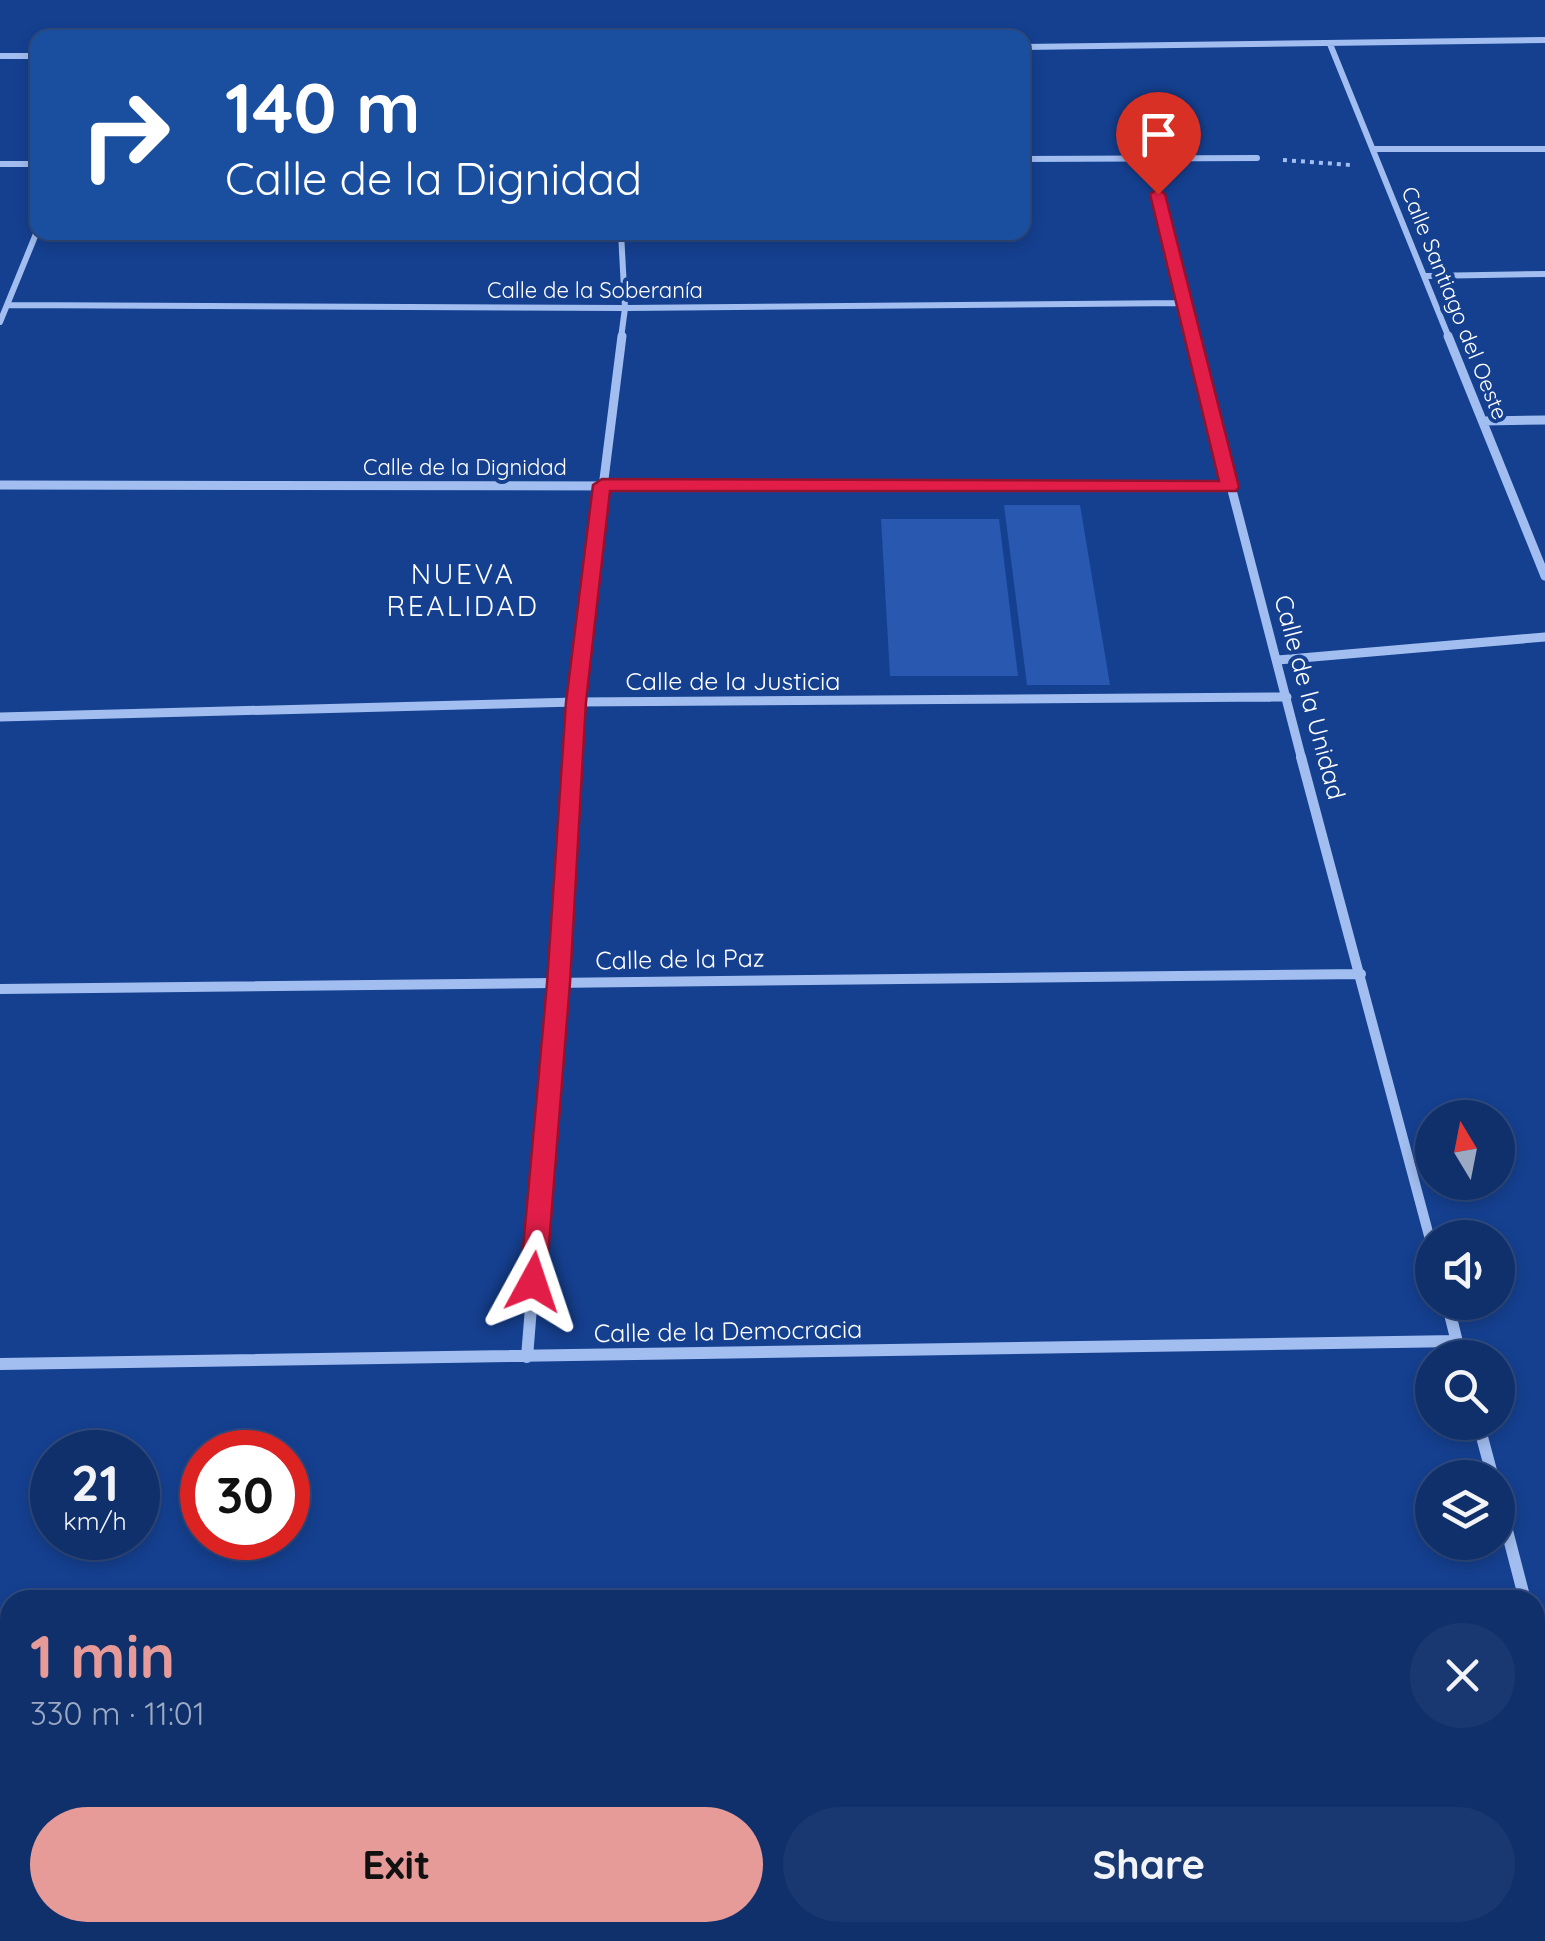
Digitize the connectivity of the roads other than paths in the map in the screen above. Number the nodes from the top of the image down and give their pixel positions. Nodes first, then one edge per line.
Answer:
1 (1545, 40) edge
2 (1330, 44) junction
3 (1030, 47) edge
4 (0, 56) edge
5 (30, 56) edge
6 (1545, 148) edge
7 (1374, 149) junction
8 (1150, 157) junction
9 (1257, 158) road end
10 (1030, 159) edge
11 (0, 164) edge
12 (30, 164) edge
13 (34, 240) edge
14 (622, 240) edge
15 (1545, 274) edge
16 (1426, 276) junction
17 (1183, 303) junction
18 (7, 305) junction
19 (624, 308) junction
20 (0, 322) edge
21 (1545, 420) edge
22 (1484, 421) junction
23 (602, 485) junction
24 (0, 486) edge
25 (1230, 487) junction
26 (1545, 576) edge
27 (1545, 637) edge
28 (1278, 660) junction
29 (1287, 696) junction
30 (576, 702) junction
31 (0, 716) edge
32 (1361, 974) junction
33 (558, 983) junction
34 (0, 989) edge
35 (1425, 1220) edge
36 (1415, 1342) edge
37 (526, 1356) junction
38 (0, 1364) edge
39 (1514, 1560) edge
40 (1522, 1590) edge

1 - 2 street
2 - 3 street
2 - 7 street, Calle Santiago del Oeste
4 - 5 street
6 - 7 street
7 - 16 street, Calle Santiago del Oeste
8 - 9 street
8 - 10 street
8 - 17 street, Calle de la Unidad
11 - 12 street
13 - 18 street
14 - 19 street
15 - 16 street
16 - 22 street, Calle Santiago del Oeste
17 - 19 street, Calle de la Soberanía
17 - 25 street, Calle de la Unidad
18 - 19 street, Calle de la Soberanía
18 - 20 street
19 - 23 street
21 - 22 street
22 - 26 street, Calle Santiago del Oeste
23 - 24 street, Calle de la Dignidad
23 - 25 street, Calle de la Dignidad
23 - 30 street
25 - 28 street, Calle de la Unidad
27 - 28 street
28 - 29 street, Calle de la Unidad
29 - 30 street, Calle de la Justicia
29 - 32 street, Calle de la Unidad
30 - 31 street, Calle de la Justicia
30 - 33 street
32 - 33 street, Calle de la Paz
32 - 35 street, Calle de la Unidad
33 - 34 street, Calle de la Paz
33 - 37 street
36 - 37 street, Calle de la Democracia
37 - 38 street, Calle de la Democracia
39 - 40 street

